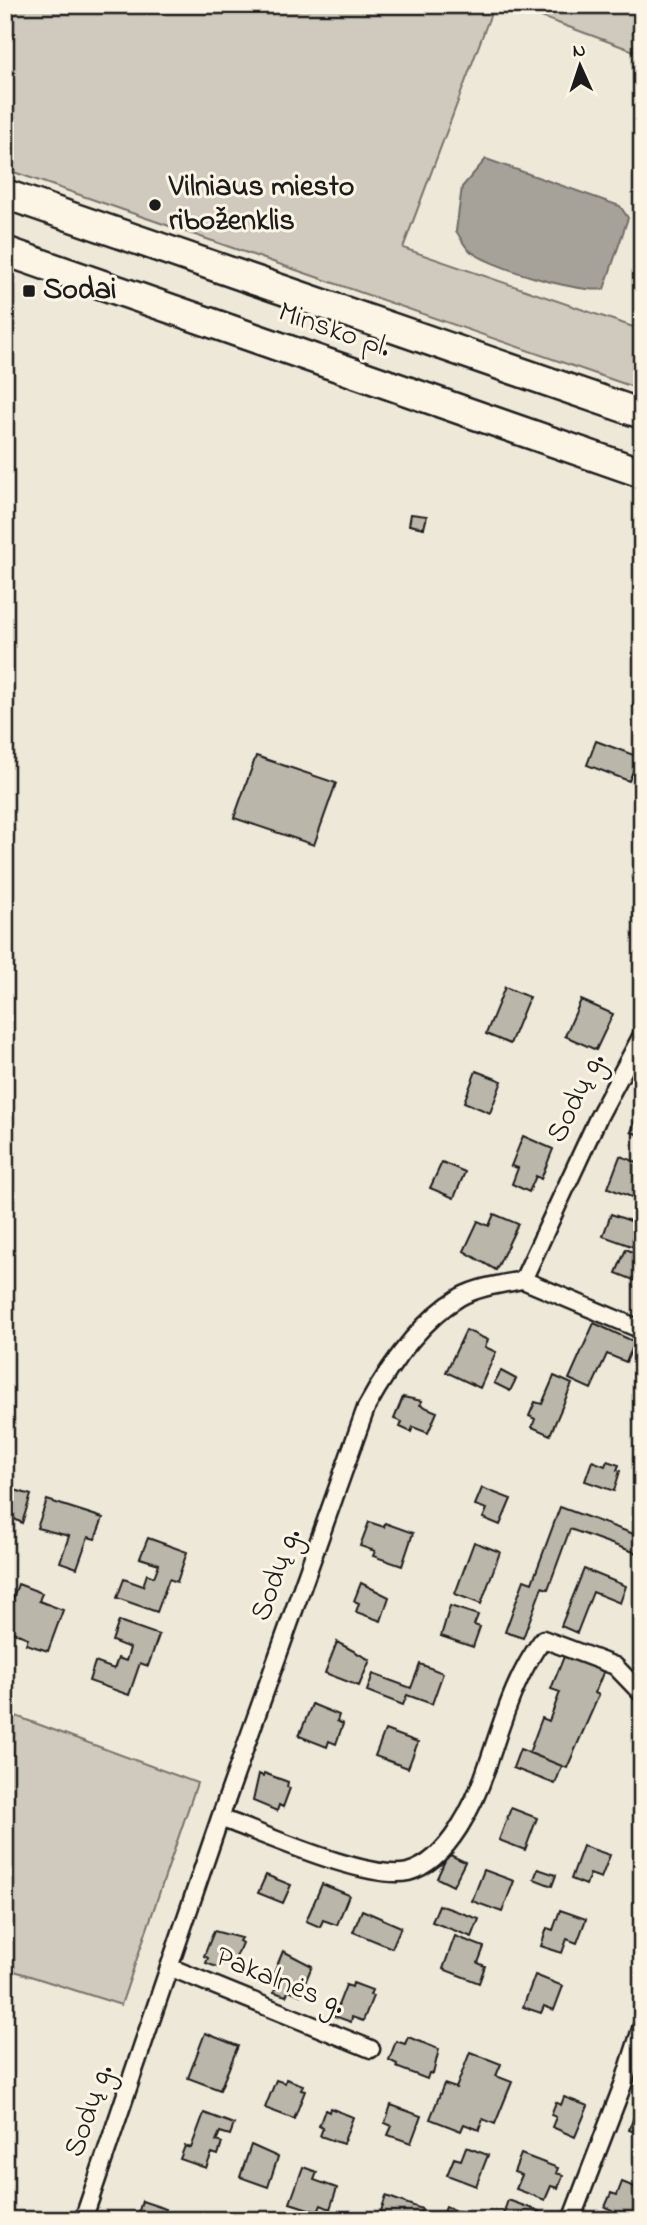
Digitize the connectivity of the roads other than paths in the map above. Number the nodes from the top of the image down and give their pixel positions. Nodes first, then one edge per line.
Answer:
1 (5, 194) edge
2 (5, 251) edge
3 (642, 414) edge
4 (642, 473) edge
5 (642, 1035) edge
6 (636, 1055) edge
7 (523, 1280) junction
8 (642, 1330) edge
9 (642, 1694) edge
10 (220, 1818) junction
11 (169, 1968) junction
12 (642, 2026) edge
13 (371, 2049) dead end
14 (83, 2220) edge
15 (571, 2220) edge

1 - 3 highway, Minsko pl.
2 - 4 highway, Minsko pl.
5 - 6 street, Sodų g.
6 - 7 street, Sodų g.
7 - 8 street
7 - 10 street, Sodų g.
9 - 10 street
10 - 11 street, Sodų g.
11 - 13 street, Pakalnės g.
11 - 14 street, Sodų g.
12 - 15 street

